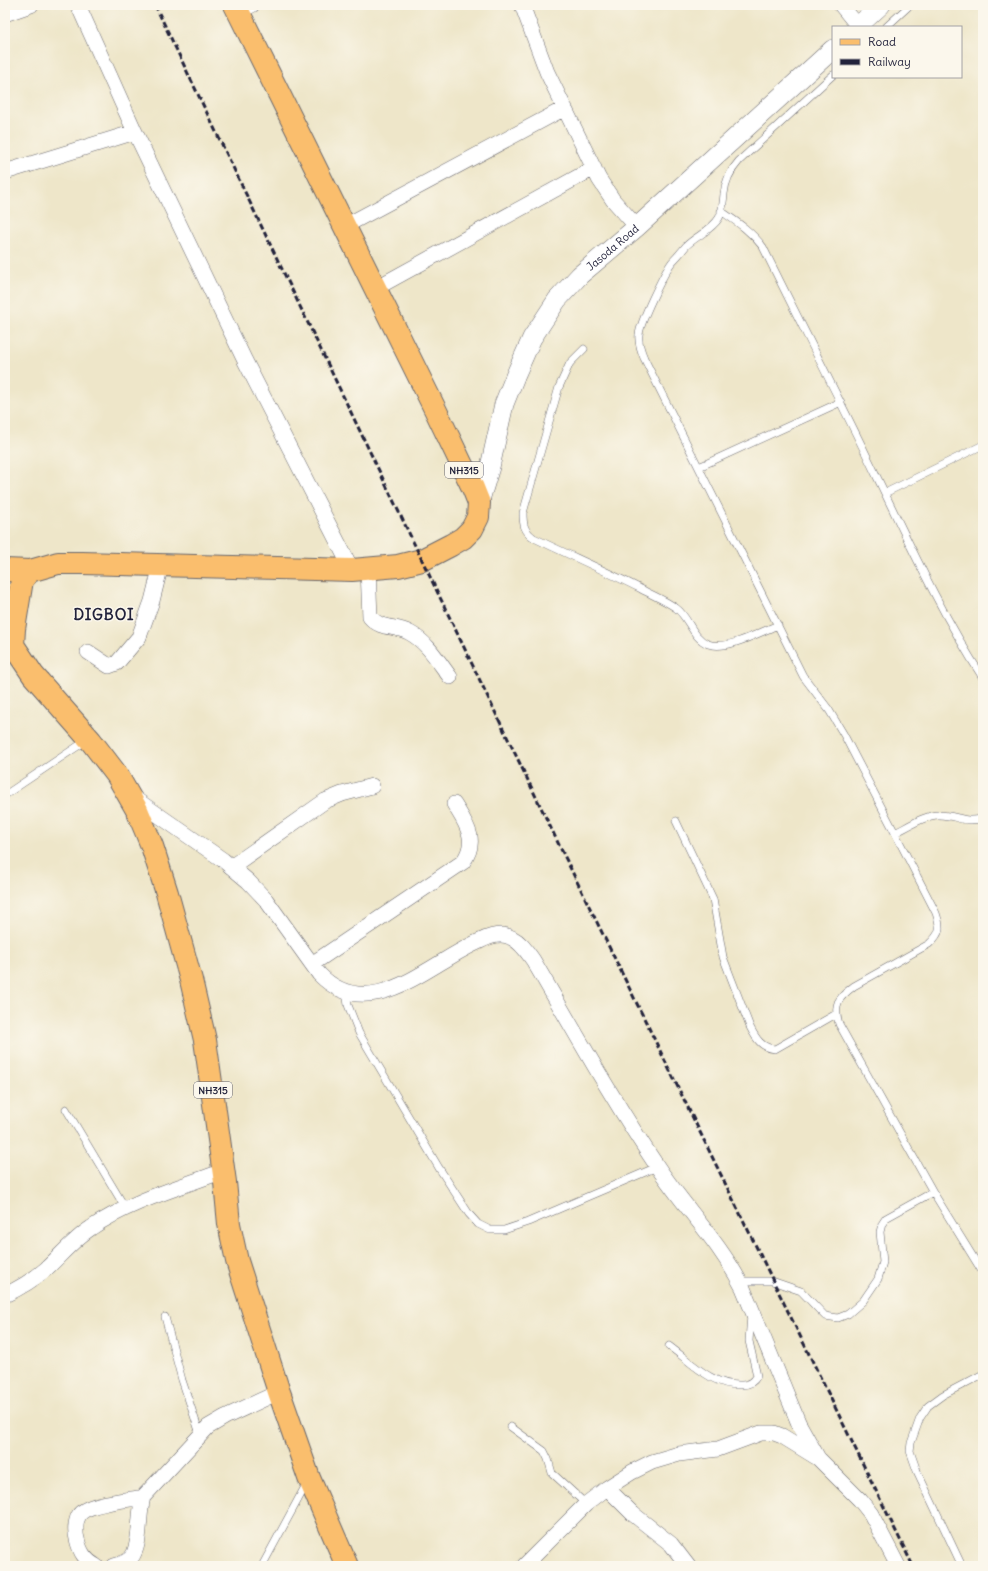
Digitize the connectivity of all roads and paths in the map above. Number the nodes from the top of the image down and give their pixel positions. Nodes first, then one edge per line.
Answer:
1 (31, 5) edge
2 (78, 5) edge
3 (522, 5) edge
4 (841, 5) edge
5 (881, 5) edge
6 (910, 5) edge
7 (242, 7) edge
8 (7, 10) edge
9 (857, 26) edge
10 (887, 26) edge
11 (832, 49) edge
12 (832, 76) edge
13 (565, 108) junction
14 (135, 132) junction
15 (594, 168) junction
16 (5, 172) edge
17 (721, 211) junction
18 (345, 226) junction
19 (637, 227) junction
20 (376, 288) junction
21 (584, 348) dead end
22 (841, 402) junction
23 (983, 446) edge
24 (699, 468) junction
25 (885, 493) junction
26 (479, 503) junction
27 (162, 565) junction
28 (360, 569) junction
29 (5, 570) edge
30 (30, 571) junction
31 (778, 625) junction
32 (9, 642) edge
33 (88, 652) dead end
34 (450, 677) dead end
35 (983, 678) edge
36 (89, 739) junction
37 (372, 786) dead end
38 (5, 795) edge
39 (129, 795) junction
40 (454, 804) dead end
41 (983, 818) edge
42 (676, 822) dead end
43 (895, 832) junction
44 (231, 867) junction
45 (312, 964) junction
46 (346, 992) junction
47 (836, 1014) junction
48 (66, 1110) dead end
49 (657, 1167) junction
50 (223, 1171) junction
51 (933, 1192) junction
52 (127, 1209) junction
53 (983, 1273) edge
54 (739, 1281) junction
55 (5, 1295) edge
56 (751, 1308) junction
57 (165, 1317) dead end
58 (669, 1346) dead end
59 (983, 1374) edge
60 (279, 1392) junction
61 (511, 1427) dead end
62 (200, 1434) junction
63 (818, 1458) junction
64 (309, 1478) junction
65 (606, 1488) junction
66 (144, 1497) junction
67 (586, 1504) junction
68 (96, 1566) edge
69 (114, 1566) edge
70 (262, 1566) edge
71 (348, 1566) edge
72 (524, 1566) edge
73 (688, 1566) edge
74 (898, 1566) edge
75 (962, 1566) edge

1 - 8 street
2 - 14 street
3 - 13 street
4 - 9 street
5 - 9 street
6 - 10 lane
7 - 18 main road, NH315
11 - 19 street, Jasoda Road
12 - 17 lane
13 - 15 street
13 - 18 street
14 - 16 street
14 - 28 street
15 - 19 street
15 - 20 street
17 - 22 lane
17 - 24 lane
18 - 20 main road, NH315
19 - 26 street, Jasoda Road
20 - 26 main road, NH315
21 - 31 lane
22 - 24 lane
22 - 25 lane
23 - 25 lane
24 - 31 lane
25 - 35 lane
26 - 28 main road
27 - 28 main road
27 - 30 main road
27 - 33 street
28 - 34 street
29 - 30 main road
30 - 32 main road, NH315
31 - 43 lane
32 - 36 main road, NH315
36 - 38 lane
36 - 39 main road, NH315
37 - 44 street
39 - 44 street
39 - 50 main road, NH315
40 - 45 street
41 - 43 lane
42 - 47 lane
43 - 47 lane
44 - 45 street
45 - 46 street
46 - 49 street
46 - 49 lane
47 - 51 lane
48 - 52 lane
49 - 54 street
50 - 52 street
50 - 60 main road, NH315
51 - 53 lane
51 - 54 lane
52 - 55 street
54 - 56 street
56 - 58 lane
56 - 63 street
57 - 62 lane
59 - 75 lane
60 - 62 street
60 - 64 main road, NH315
61 - 67 lane
62 - 66 street
63 - 65 street
63 - 74 street
64 - 70 lane
64 - 71 main road, NH315
65 - 67 street
65 - 73 street
66 - 68 street
66 - 69 street
67 - 72 street

